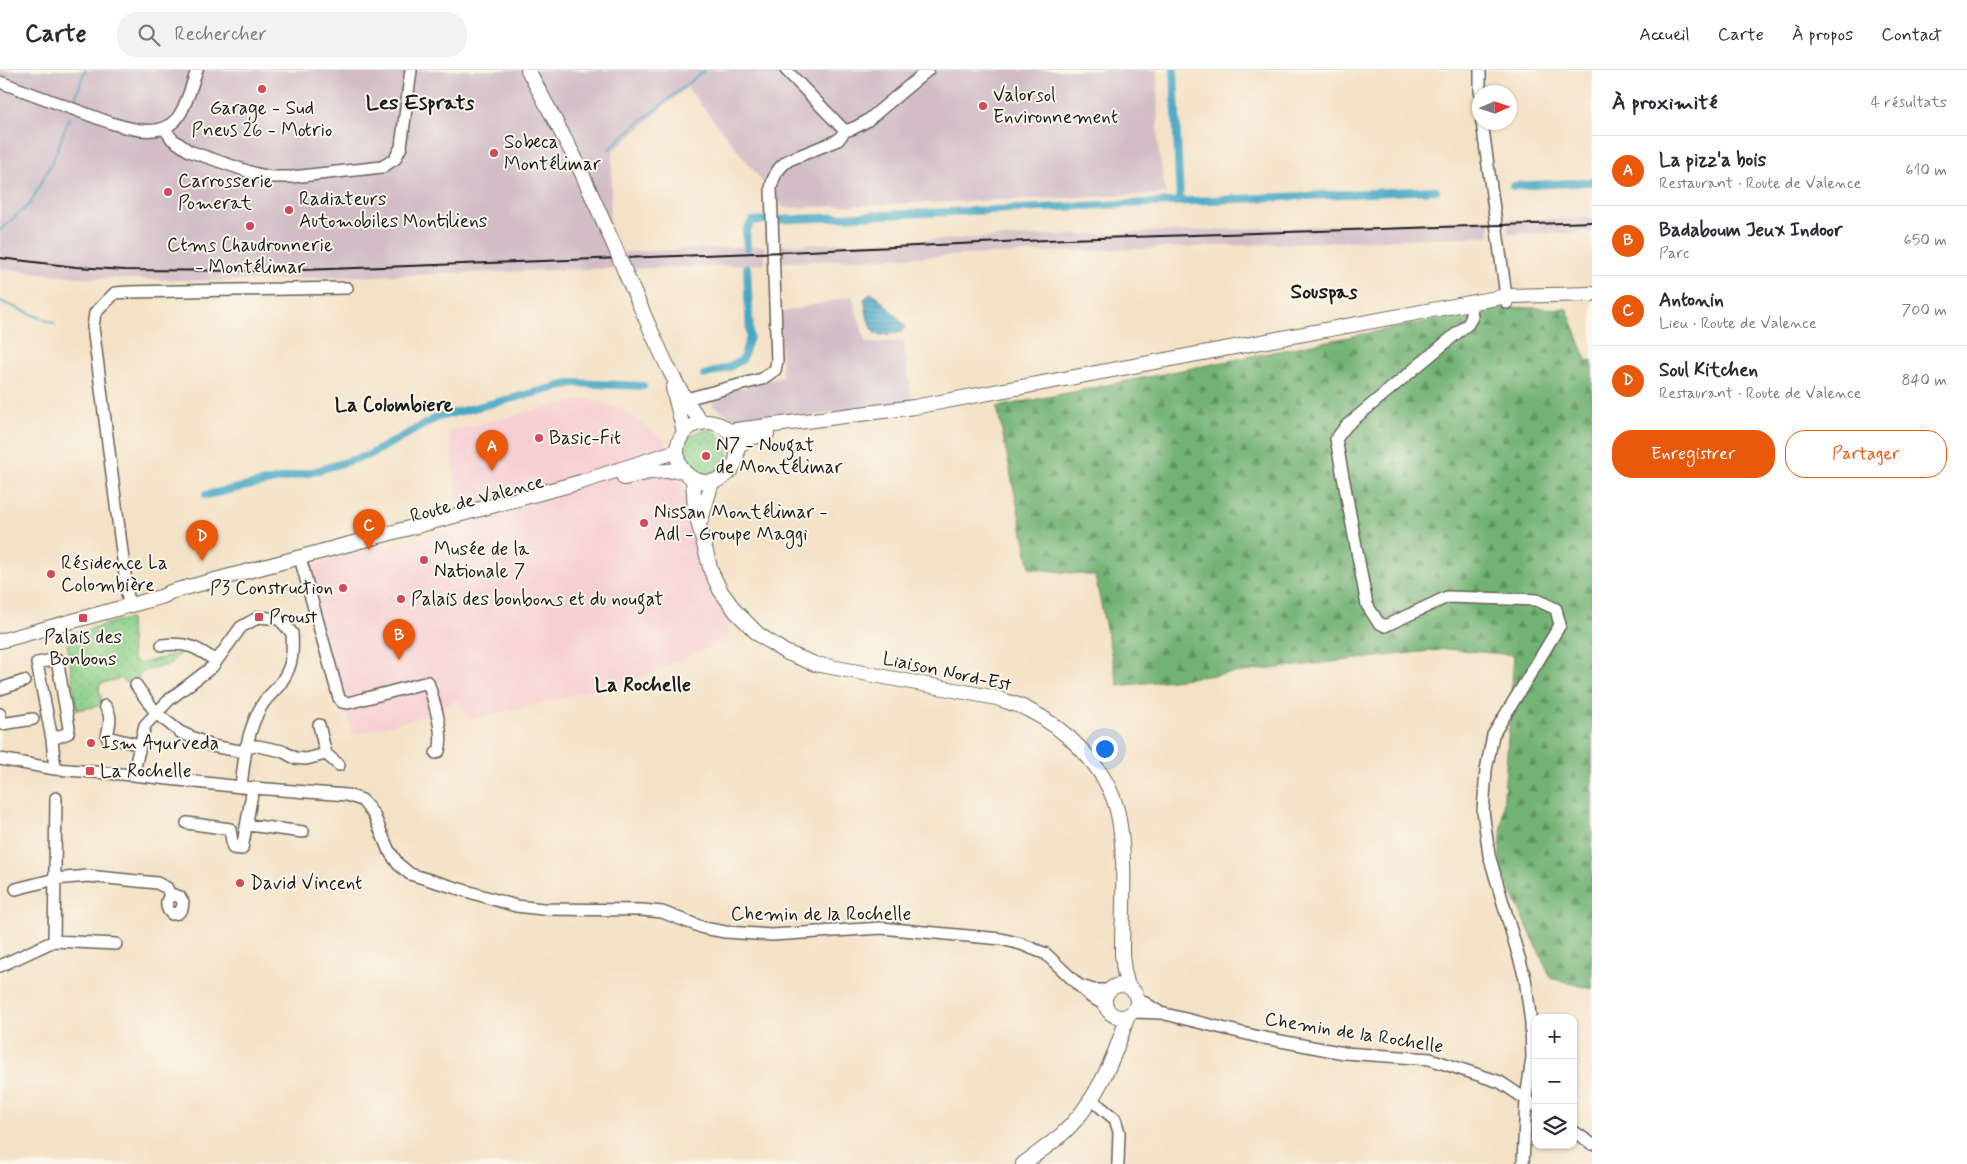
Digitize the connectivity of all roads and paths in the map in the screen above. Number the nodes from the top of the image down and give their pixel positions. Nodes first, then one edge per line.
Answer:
1 (197, 70) edge
2 (411, 70) edge
3 (528, 70) edge
4 (786, 70) edge
5 (928, 70) edge
6 (1480, 70) edge
7 (0, 82) edge
8 (1480, 85) edge
9 (164, 128) junction
10 (1483, 130) edge
11 (845, 131) junction
12 (346, 288) dead end
13 (1592, 294) edge
14 (1507, 299) junction
15 (1592, 302) edge
16 (1471, 305) junction
17 (661, 352) junction
18 (686, 399) junction
19 (702, 423) junction
20 (728, 431) junction
21 (684, 432) junction
22 (736, 448) junction
23 (677, 451) junction
24 (688, 475) junction
25 (712, 482) junction
26 (699, 526) junction
27 (302, 565) junction
28 (164, 596) junction
29 (130, 606) junction
30 (0, 641) edge
31 (162, 645) dead end
32 (216, 661) junction
33 (24, 681) dead end
34 (136, 685) dead end
35 (0, 689) edge
36 (105, 706) dead end
37 (0, 714) edge
38 (156, 714) junction
39 (33, 719) dead end
40 (319, 724) dead end
41 (52, 738) junction
42 (140, 745) junction
43 (245, 749) junction
44 (436, 753) dead end
45 (326, 754) junction
46 (0, 760) edge
47 (339, 765) dead end
48 (55, 769) junction
49 (133, 774) junction
50 (247, 788) junction
51 (56, 798) dead end
52 (187, 823) dead end
53 (247, 828) junction
54 (230, 829) junction
55 (303, 832) dead end
56 (55, 879) junction
57 (16, 889) dead end
58 (178, 913) dead end
59 (54, 941) junction
60 (116, 944) dead end
61 (1122, 954) junction
62 (0, 966) edge
63 (1079, 985) junction
64 (1128, 986) junction
65 (1112, 988) junction
66 (1137, 998) junction
67 (1110, 1010) junction
68 (1160, 1013) junction
69 (1130, 1014) junction
70 (1116, 1047) junction
71 (1092, 1100) junction
72 (1531, 1103) edge
73 (1577, 1134) edge
74 (1592, 1144) edge
75 (1023, 1164) edge
76 (1118, 1164) edge
77 (1523, 1164) edge

1 - 9 street
2 - 9 street
3 - 17 main road, bridge
4 - 11 street
5 - 11 street
6 - 8 street
7 - 9 street
10 - 14 street
11 - 18 street
12 - 29 street
13 - 14 main road
14 - 15 main road
14 - 16 main road
16 - 20 main road
16 - 22 main road
16 - 72 street
17 - 18 main road
17 - 21 main road
18 - 19 main road
19 - 20 main road
19 - 21 main road
20 - 22 main road
21 - 23 main road
22 - 25 main road
23 - 24 main road
23 - 28 main road, Route de Valence
24 - 25 main road
24 - 26 main road, Liaison Nord-Est
24 - 27 main road, Route de Valence
25 - 26 main road
26 - 61 main road, Liaison Nord-Est
27 - 28 main road, Route de Valence
27 - 44 street
28 - 29 main road, Route de Valence
29 - 30 main road, Route de Valence
31 - 32 street
32 - 38 street
32 - 43 street
33 - 35 street
34 - 38 street
36 - 42 street
37 - 39 street
38 - 42 street
38 - 43 street
40 - 45 street
41 - 41 street
41 - 48 street
42 - 49 street
43 - 45 street
43 - 50 street
45 - 47 street
46 - 48 street, Chemin de la Rochelle
48 - 49 street, Chemin de la Rochelle
49 - 50 street, Chemin de la Rochelle
50 - 53 street
50 - 63 street, Chemin de la Rochelle
51 - 56 street
52 - 54 street
53 - 54 street
53 - 54 street
53 - 55 street
56 - 57 street
56 - 58 street
56 - 59 street
59 - 60 street
59 - 62 street
61 - 64 main road, Liaison Nord-Est
61 - 65 main road, Liaison Nord-Est
63 - 65 street
63 - 67 street, Chemin de la Rochelle
64 - 65 main road
64 - 66 main road
65 - 67 main road
66 - 68 street, Chemin de la Rochelle
66 - 69 main road
67 - 69 main road
67 - 70 main road
68 - 69 street, Chemin de la Rochelle
68 - 72 street, Chemin de la Rochelle
69 - 70 main road
70 - 71 main road
71 - 75 main road
71 - 76 street
72 - 77 street
73 - 74 street

